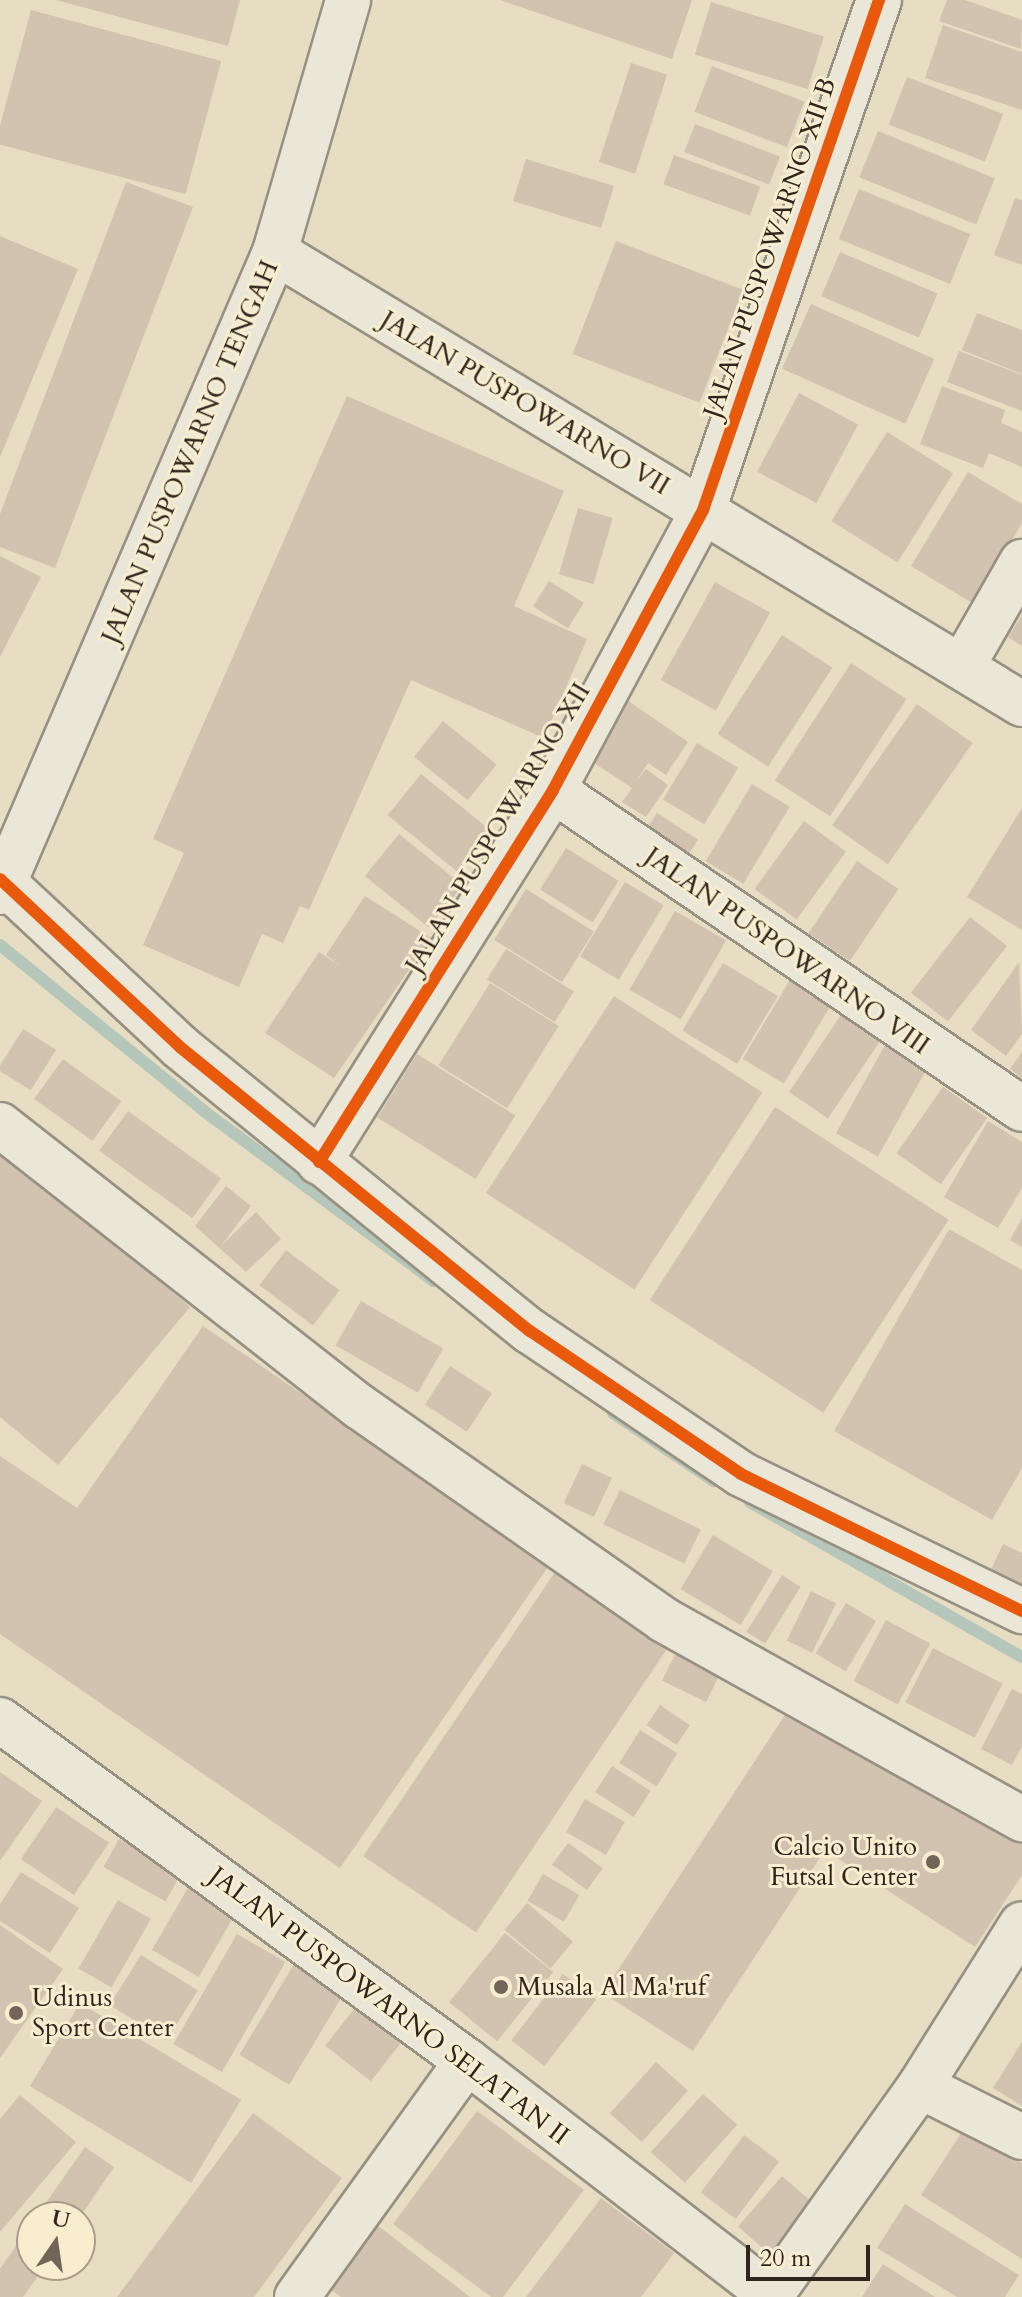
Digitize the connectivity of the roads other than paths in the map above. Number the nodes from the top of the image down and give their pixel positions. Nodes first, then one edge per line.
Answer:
1 (348, 0) edge
2 (879, 0) edge
3 (275, 252) junction
4 (703, 510) junction
5 (1022, 562) edge
6 (963, 665) junction
7 (1022, 704) edge
8 (553, 790) junction
9 (2, 884) edge
10 (1022, 1109) edge
11 (0, 1125) edge
12 (319, 1162) junction
13 (1022, 1611) edge
14 (0, 1720) edge
15 (1022, 1819) edge
16 (1022, 1924) edge
17 (467, 2061) junction
18 (920, 2086) junction
19 (1022, 2137) edge
20 (772, 2296) edge
21 (297, 2297) edge

1 - 3 street, JALAN PUSPOWARNO TENGAH
2 - 4 street, JALAN PUSPOWARNO XII B
3 - 4 street, JALAN PUSPOWARNO VII
3 - 9 street, JALAN PUSPOWARNO TENGAH
4 - 6 street, JALAN PUSPOWARNO VII
4 - 8 street, JALAN PUSPOWARNO XII
5 - 6 street
6 - 7 street, JALAN PUSPOWARNO VII
8 - 10 street, JALAN PUSPOWARNO VIII
8 - 12 street, JALAN PUSPOWARNO XII
9 - 12 street
11 - 15 street
12 - 13 street
14 - 17 street, JALAN PUSPOWARNO SELATAN II
16 - 18 street
17 - 20 street, JALAN PUSPOWARNO SELATAN II
17 - 21 street
18 - 19 street
18 - 20 street

